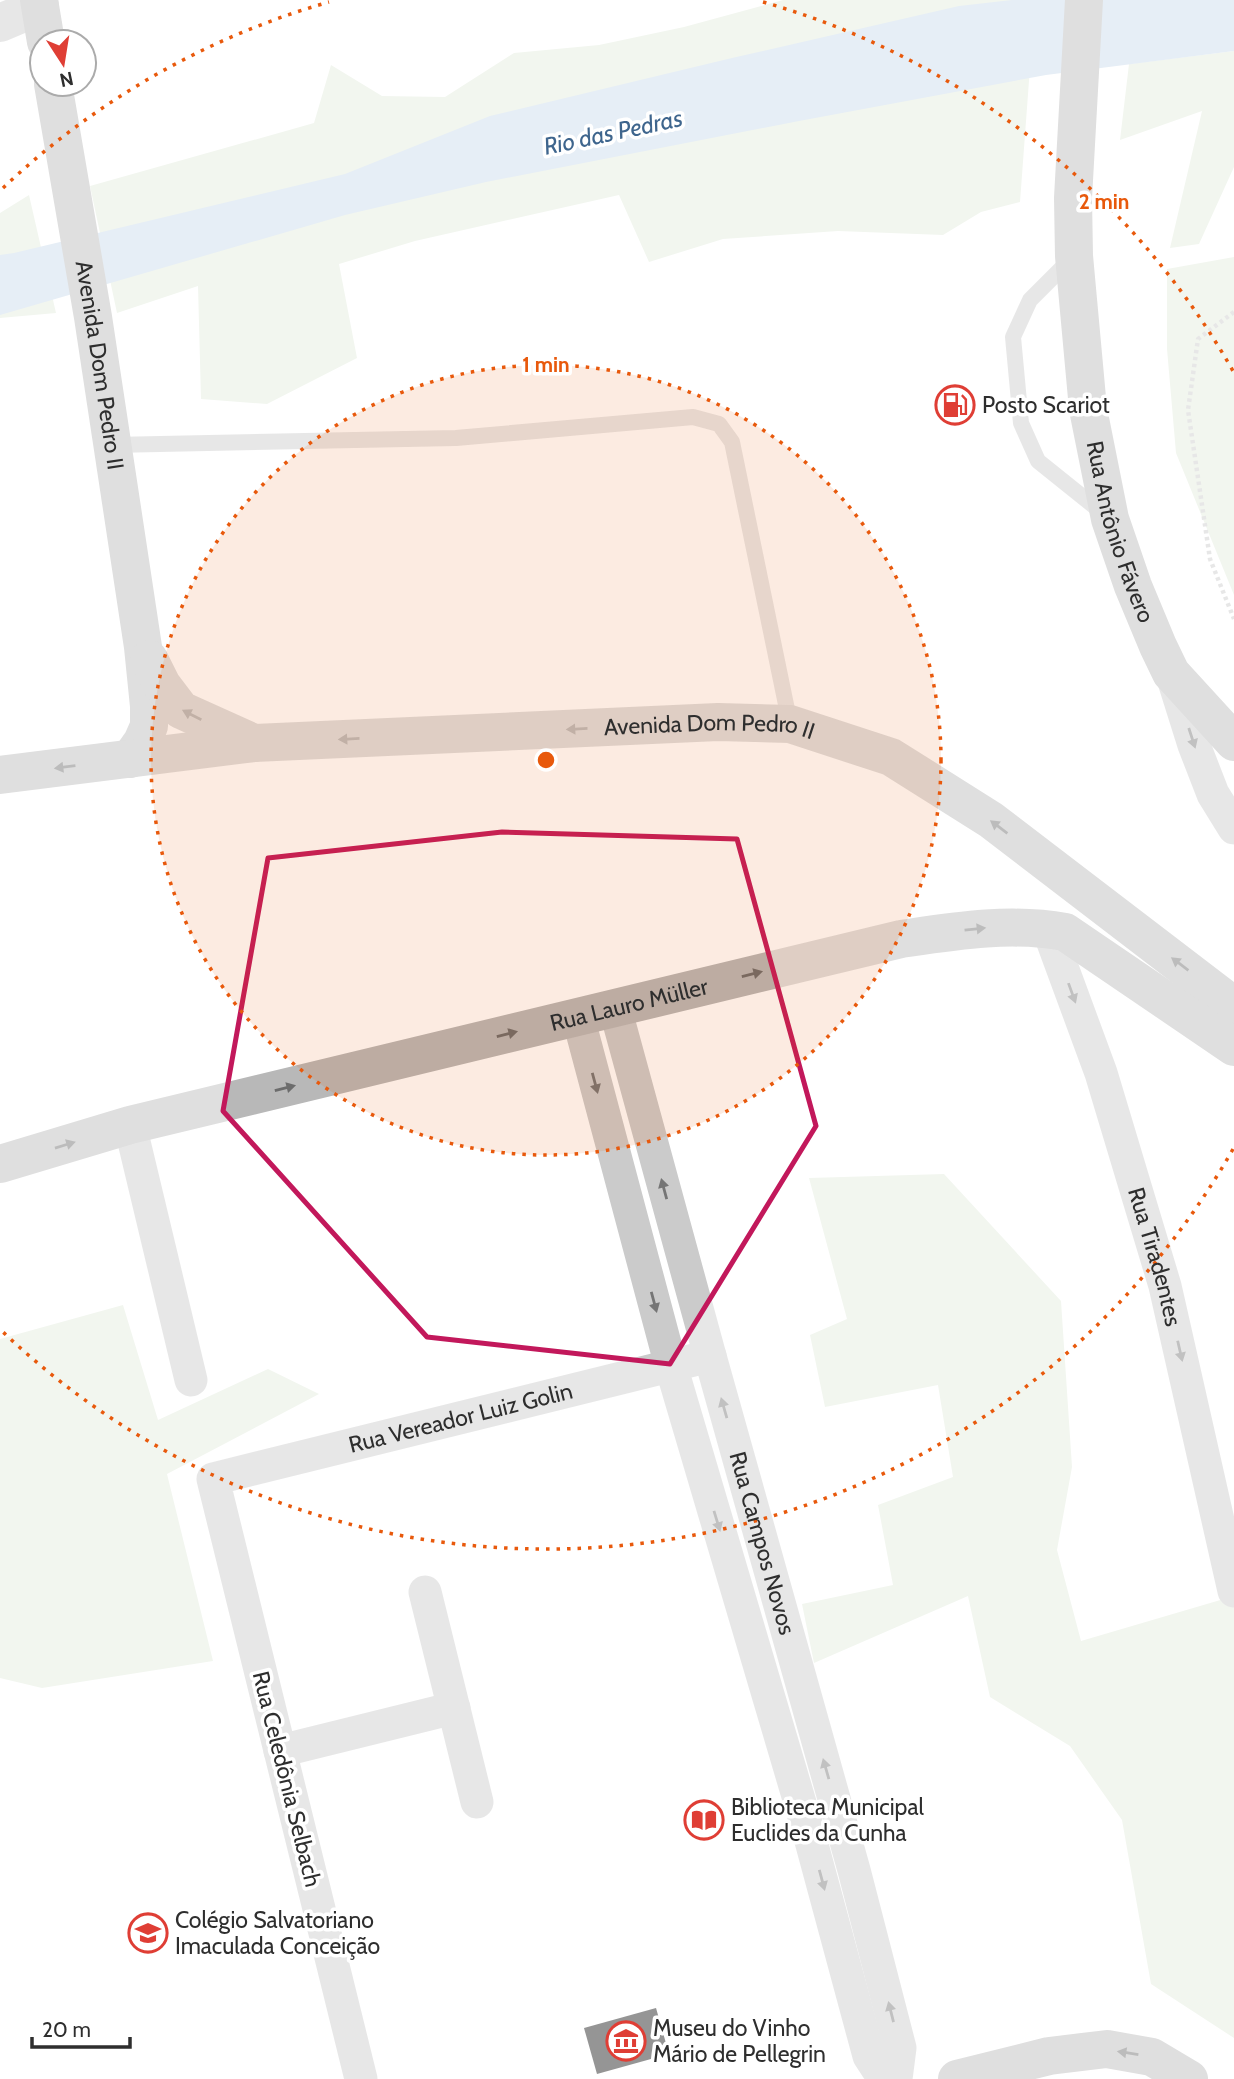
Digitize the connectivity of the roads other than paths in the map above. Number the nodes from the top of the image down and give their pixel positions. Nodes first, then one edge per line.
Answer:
1 (1084, 0) edge
2 (42, 16) edge
3 (0, 23) edge
4 (55, 98) edge
5 (1074, 256) junction
6 (113, 445) junction
7 (1110, 519) junction
8 (143, 647) junction
9 (1171, 673) junction
10 (790, 724) junction
11 (1234, 742) edge
12 (254, 743) junction
13 (130, 759) junction
14 (0, 775) edge
15 (1234, 828) edge
16 (1048, 929) junction
17 (1234, 1006) edge
18 (615, 1008) junction
19 (578, 1017) junction
20 (1234, 1047) edge
21 (130, 1125) junction
22 (0, 1164) edge
23 (710, 1356) junction
24 (671, 1366) junction
25 (191, 1380) dead end
26 (213, 1479) joint
27 (1234, 1591) edge
28 (425, 1592) dead end
29 (454, 1708) junction
30 (280, 1751) junction
31 (477, 1802) dead end
32 (361, 2079) edge
33 (884, 2079) edge
34 (896, 2079) edge
35 (957, 2079) edge
36 (1189, 2079) edge

1 - 5 main road, Rua Antônio Fávero
2 - 3 street
4 - 6 main road, Avenida Dom Pedro II
5 - 7 main road, Rua Antônio Fávero
5 - 7 lane
6 - 8 main road, Avenida Dom Pedro II
6 - 10 lane
7 - 9 main road, Rua Antônio Fávero
12 -> 8 main road, Avenida Dom Pedro II
8 - 13 main road, Avenida Dom Pedro II
9 - 11 main road, Rua Antônio Fávero
9 -> 15 street
10 -> 12 main road, Avenida Dom Pedro II
17 -> 10 main road, Avenida Dom Pedro II
12 - 13 main road
13 -> 14 main road
18 -> 16 main road, Rua Lauro Müller
16 - 20 main road, Rua Lauro Müller
16 -> 27 street, Rua Tiradentes
18 - 19 main road, Rua Lauro Müller
23 -> 18 street, Rua Campos Novos
21 -> 19 main road, Rua Lauro Müller
19 -> 24 street, Rua Campos Novos
22 -> 21 main road, Rua Lauro Müller
21 - 25 street
23 - 24 street, Rua Vereador Luiz Golin
34 -> 23 street, Rua Campos Novos
24 - 26 street, Rua Vereador Luiz Golin
24 -> 33 street, Rua Campos Novos
26 - 30 street, Rua Celedônia Selbach
28 - 29 street
29 - 30 street
29 - 31 street
30 - 32 street, Rua Celedônia Selbach
36 -> 35 main road

